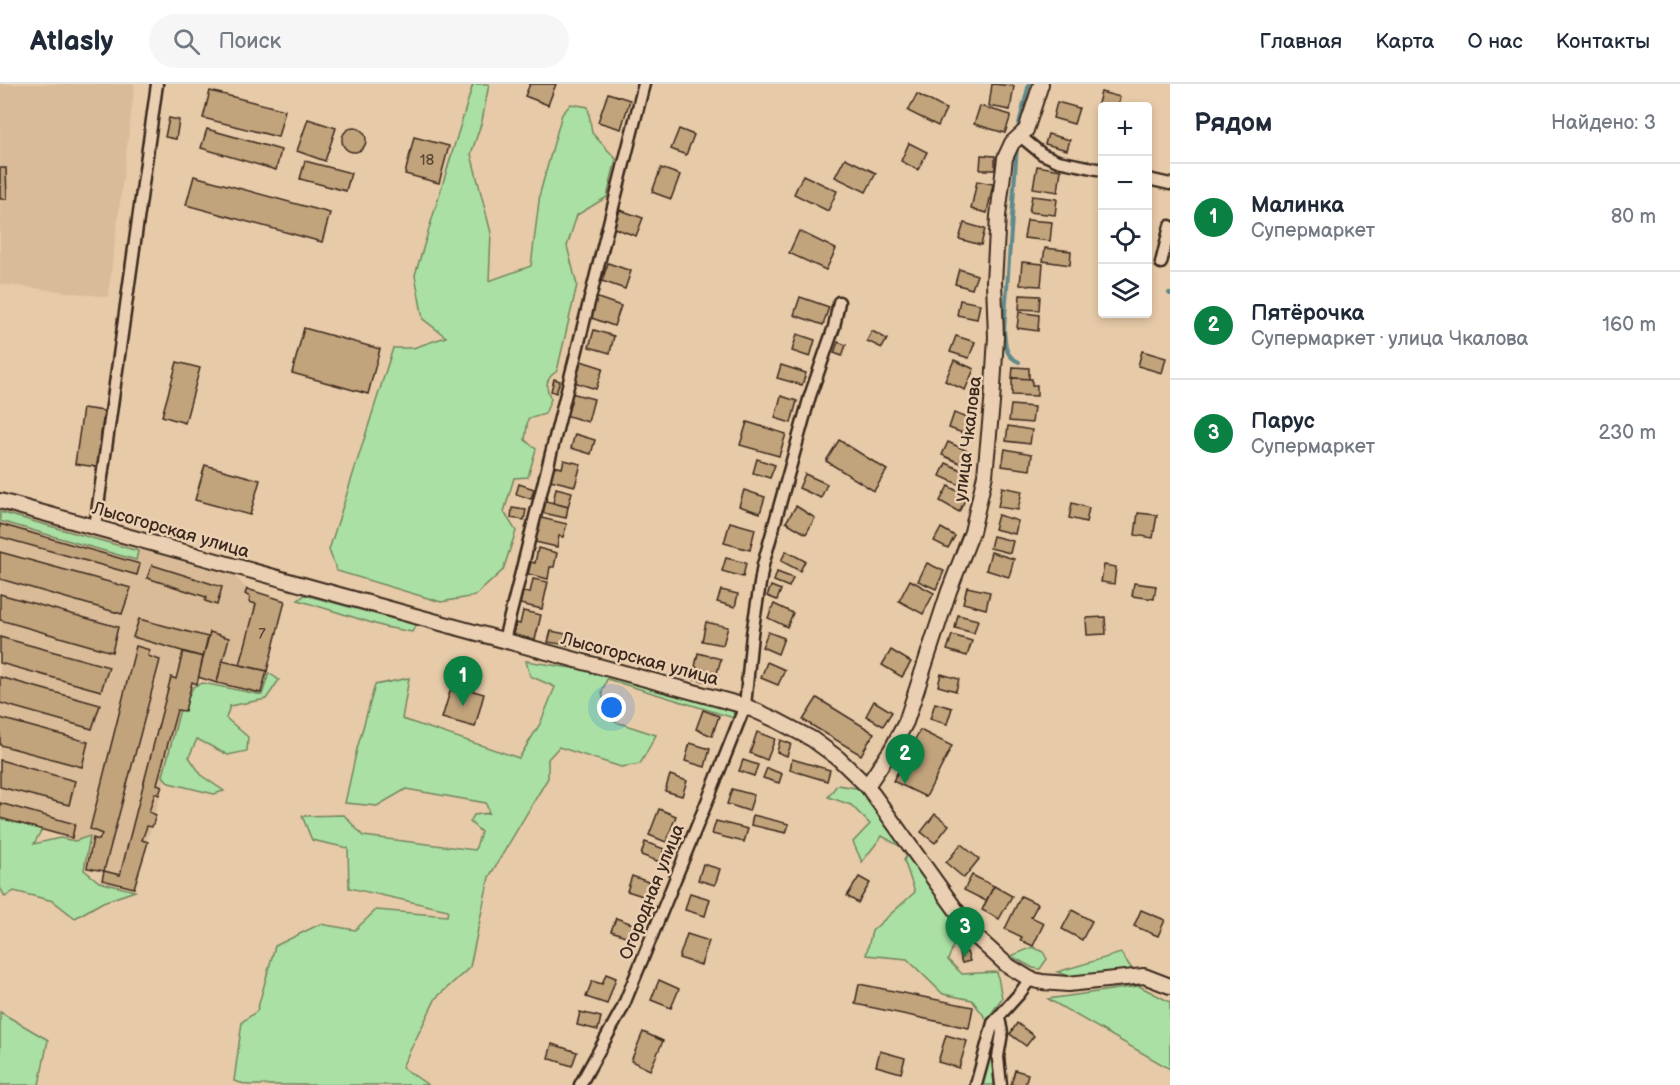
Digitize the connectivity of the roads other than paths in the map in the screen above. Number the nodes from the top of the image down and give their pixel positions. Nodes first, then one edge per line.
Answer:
1 (158, 84) edge
2 (644, 84) edge
3 (1041, 84) edge
4 (1020, 136) junction
5 (1098, 169) edge
6 (1152, 180) edge
7 (1170, 184) edge
8 (1170, 226) edge
9 (1161, 262) dead end
10 (839, 302) dead end
11 (0, 501) edge
12 (95, 527) junction
13 (504, 640) junction
14 (745, 706) junction
15 (867, 786) junction
16 (1030, 979) junction
17 (1170, 986) edge
18 (994, 1025) junction
19 (580, 1085) edge
20 (976, 1085) edge
21 (1001, 1085) edge

1 - 12 street
2 - 13 street
3 - 4 street, улица Чкалова
4 - 5 street
4 - 15 street, улица Чкалова
6 - 7 street
8 - 9 street
10 - 14 street, Огородная улица
11 - 12 street, Лысогорская улица
12 - 13 street, Лысогорская улица
13 - 14 street, Лысогорская улица
14 - 15 street, Лысогорская улица
14 - 19 street, Огородная улица
15 - 16 street, Лысогорская улица
16 - 17 street, Лысогорская улица
16 - 18 street
18 - 20 street
18 - 21 street

